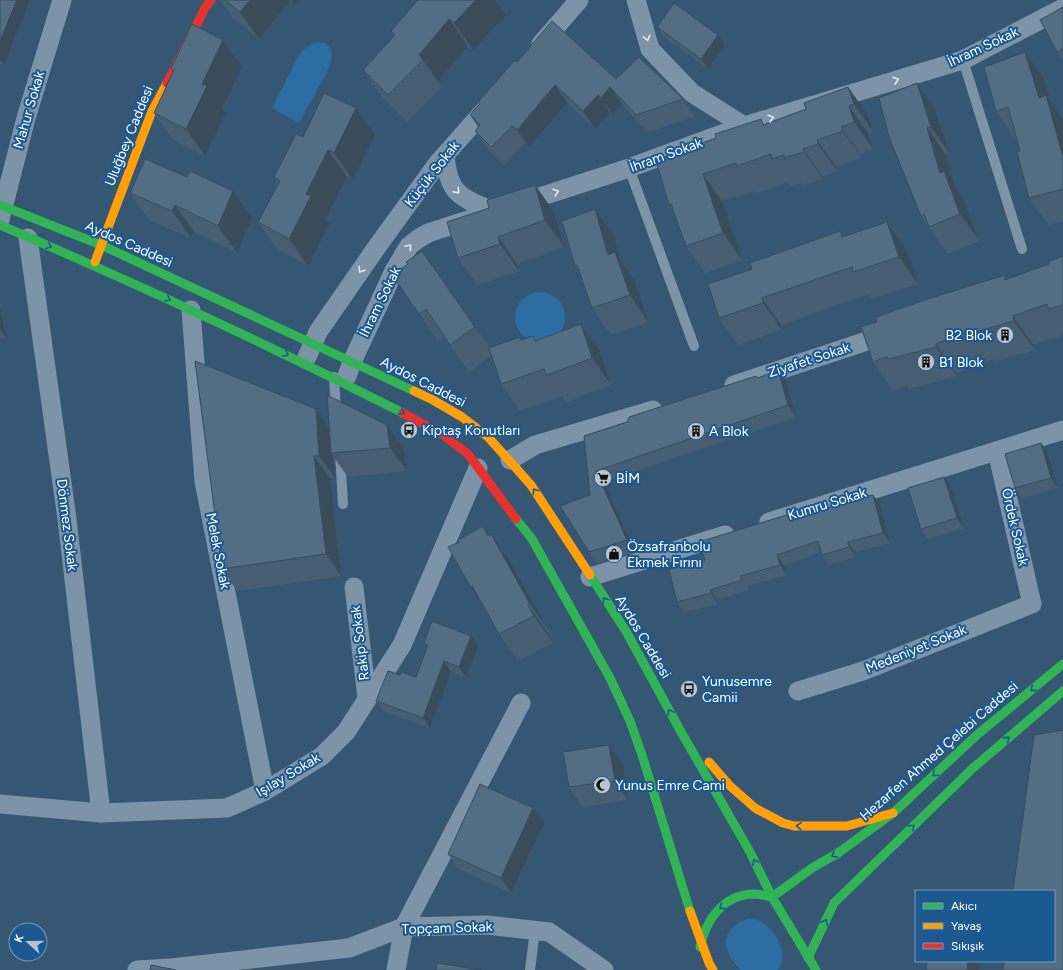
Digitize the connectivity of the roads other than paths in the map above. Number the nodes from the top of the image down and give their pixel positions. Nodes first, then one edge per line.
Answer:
1 (62, 0) edge
2 (211, 0) edge
3 (579, 0) edge
4 (636, 0) edge
5 (1063, 8) edge
6 (532, 54) edge
7 (963, 60) junction
8 (502, 90) edge
9 (744, 126) junction
10 (445, 156) junction
11 (630, 168) junction
12 (1, 210) edge
13 (493, 212) junction
14 (0, 226) edge
15 (28, 238) junction
16 (101, 245) junction
17 (1022, 249) dead end
18 (94, 265) junction
19 (191, 310) junction
20 (904, 329) edge
21 (312, 343) junction
22 (694, 346) dead end
23 (352, 362) junction
24 (305, 363) junction
25 (340, 380) junction
26 (716, 391) edge
27 (670, 405) edge
28 (337, 425) edge
29 (1063, 430) edge
30 (339, 441) edge
31 (997, 451) junction
32 (510, 460) junction
33 (478, 468) junction
34 (343, 504) dead end
35 (590, 577) junction
36 (354, 587) dead end
37 (1032, 604) joint
38 (1063, 664) edge
39 (798, 691) dead end
40 (1063, 691) edge
41 (367, 698) junction
42 (521, 704) dead end
43 (680, 730) junction
44 (265, 791) junction
45 (0, 804) edge
46 (101, 813) junction
47 (893, 813) junction
48 (772, 897) junction
49 (404, 927) junction
50 (535, 930) junction
51 (701, 939) junction
52 (808, 958) junction
53 (698, 962) dead end
54 (137, 970) edge
55 (396, 970) edge
56 (530, 970) edge
57 (604, 970) edge
58 (714, 970) edge
59 (806, 970) edge
60 (816, 970) edge

1 - 12 street, Mahur Sokak
2 - 16 main road, Uluğbey Caddesi
3 - 6 street
4 -> 9 street
5 - 7 street, İhram Sokak
9 -> 7 street, İhram Sokak
7 - 17 lane
8 - 10 street, Küçük Sokak
9 - 11 street, İhram Sokak
10 -> 13 street
10 -> 21 street, Küçük Sokak
13 -> 11 street, İhram Sokak
11 - 22 lane
12 - 16 main road, Aydos Caddesi
23 -> 13 street, İhram Sokak
14 - 15 main road
15 -> 18 main road
15 - 46 street, Dönmez Sokak
16 - 18 main road, Uluğbey Caddesi
16 - 21 main road, Aydos Caddesi
18 -> 19 main road
19 -> 24 main road
19 - 44 street, Melek Sokak
20 - 26 street, Ziyafet Sokak
21 - 23 main road, Aydos Caddesi
21 - 24 street, Küçük Sokak
23 - 25 street, İhram Sokak
23 - 32 main road, Aydos Caddesi
24 - 25 main road
25 - 28 lane
25 -> 33 main road
27 - 32 street
29 - 31 street, Kumru Sokak
30 - 34 lane
31 - 35 street, Kumru Sokak
31 - 37 street, Ördek Sokak
35 -> 32 main road, Aydos Caddesi
33 - 41 street, Işılay Sokak
33 - 51 main road
43 -> 35 main road, Aydos Caddesi
36 - 41 street, Rakip Sokak
37 - 39 street, Medeniyet Sokak
38 -> 47 main road, Hezarfen Ahmed Çelebi Caddesi
52 -> 40 main road
41 - 44 street, Işılay Sokak
42 - 49 street
47 -> 43 main road
48 -> 43 main road, Aydos Caddesi
44 - 46 street, Işılay Sokak
45 - 46 street, Işılay Sokak
47 -> 48 main road, Hezarfen Ahmed Çelebi Caddesi
48 -> 51 main road
48 - 52 main road, Aydos Caddesi
49 - 50 street, Topçam Sokak
49 - 54 street, Topçam Sokak
49 - 55 street
50 - 56 lane
50 - 57 street, Topçam Sokak
51 - 53 main road
51 - 58 main road
52 - 59 main road
52 - 60 main road

